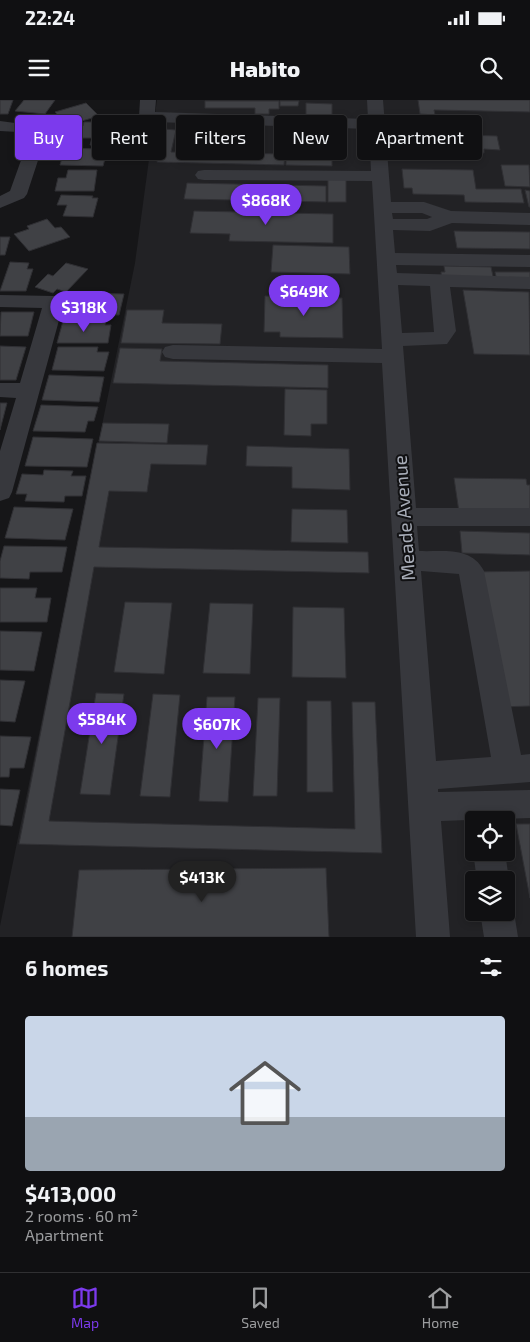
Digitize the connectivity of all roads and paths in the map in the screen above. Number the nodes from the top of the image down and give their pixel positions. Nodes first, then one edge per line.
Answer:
1 (148, 100) edge
2 (376, 112) edge
3 (147, 115) edge
4 (166, 117) edge
5 (0, 126) edge
6 (204, 175) dead end
7 (380, 176) junction
8 (2, 202) edge
9 (383, 216) junction
10 (530, 218) edge
11 (530, 261) edge
12 (387, 269) junction
13 (440, 280) junction
14 (530, 283) edge
15 (0, 301) edge
16 (392, 348) junction
17 (173, 352) dead end
18 (0, 390) edge
19 (28, 391) junction
20 (0, 492) edge
21 (404, 517) junction
22 (530, 518) edge
23 (407, 561) junction
24 (520, 769) edge
25 (422, 776) junction
26 (530, 804) edge
27 (424, 808) junction
28 (465, 811) edge
29 (493, 811) edge
30 (498, 921) edge
31 (433, 937) edge
32 (501, 937) edge

1 - 3 street
2 - 4 street
2 - 7 street, Meade Avenue
5 - 8 street
6 - 7 street
7 - 9 street, Meade Avenue
9 - 10 street
9 - 12 street, Meade Avenue
11 - 12 street
12 - 13 street
12 - 16 street, Meade Avenue
13 - 14 street
13 - 16 street
15 - 19 street
16 - 17 street
16 - 21 street, Meade Avenue
18 - 19 street
19 - 20 street
21 - 22 street
21 - 23 street, Meade Avenue
23 - 24 street
23 - 25 street, Meade Avenue
24 - 25 street
25 - 27 street, Meade Avenue
26 - 29 street
27 - 28 street
27 - 31 street, Meade Avenue
30 - 32 street

